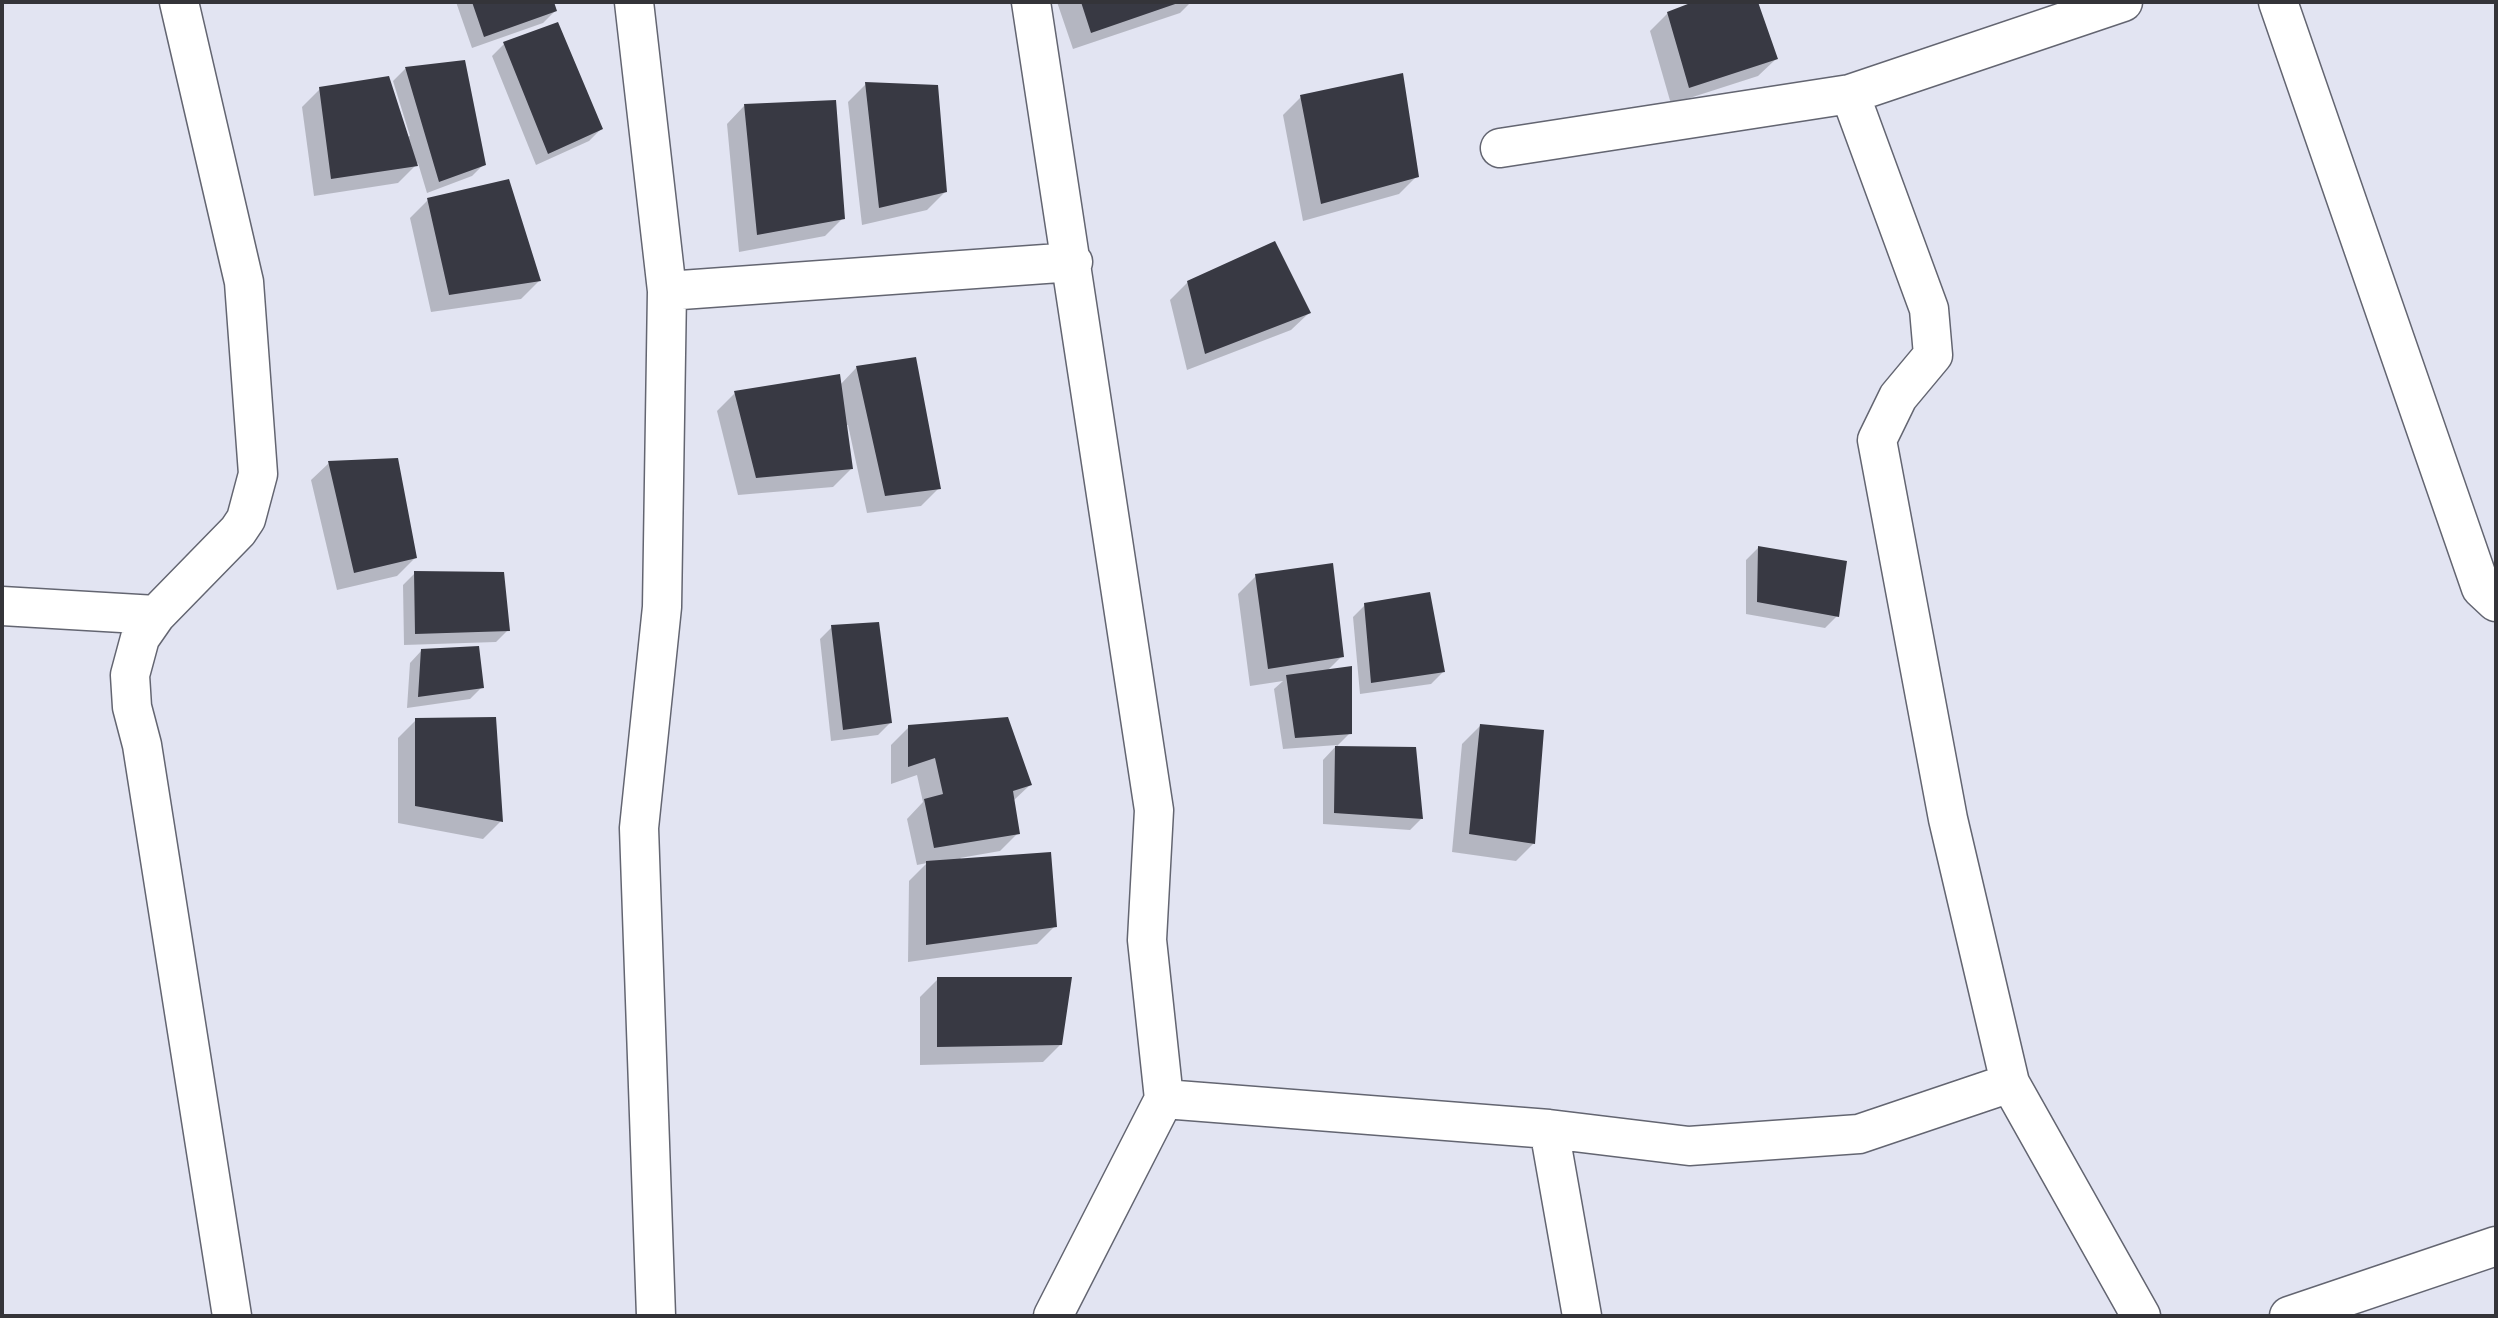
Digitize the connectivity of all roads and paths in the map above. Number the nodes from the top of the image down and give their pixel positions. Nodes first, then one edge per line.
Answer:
1 (178, 2) edge
2 (634, 2) edge
3 (1031, 2) edge
4 (2123, 2) edge
5 (2278, 2) edge
6 (1850, 94) junction
7 (1500, 148) dead end
8 (1073, 262) junction
9 (667, 290) junction
10 (2496, 602) edge
11 (2, 606) edge
12 (156, 615) junction
13 (2010, 1083) junction
14 (1164, 1099) junction
15 (1549, 1129) junction
16 (2496, 1246) edge
17 (232, 1316) edge
18 (656, 1316) edge
19 (1053, 1316) edge
20 (1582, 1316) edge
21 (2141, 1316) edge
22 (2289, 1316) edge

1 - 12 street
2 - 9 street
3 - 8 street
4 - 6 street
5 - 10 street
6 - 7 street
6 - 13 street
8 - 9 street
8 - 14 street
9 - 18 street
11 - 12 street
12 - 17 street
13 - 15 street
13 - 21 street
14 - 15 street
14 - 19 street
15 - 20 street
16 - 22 street

